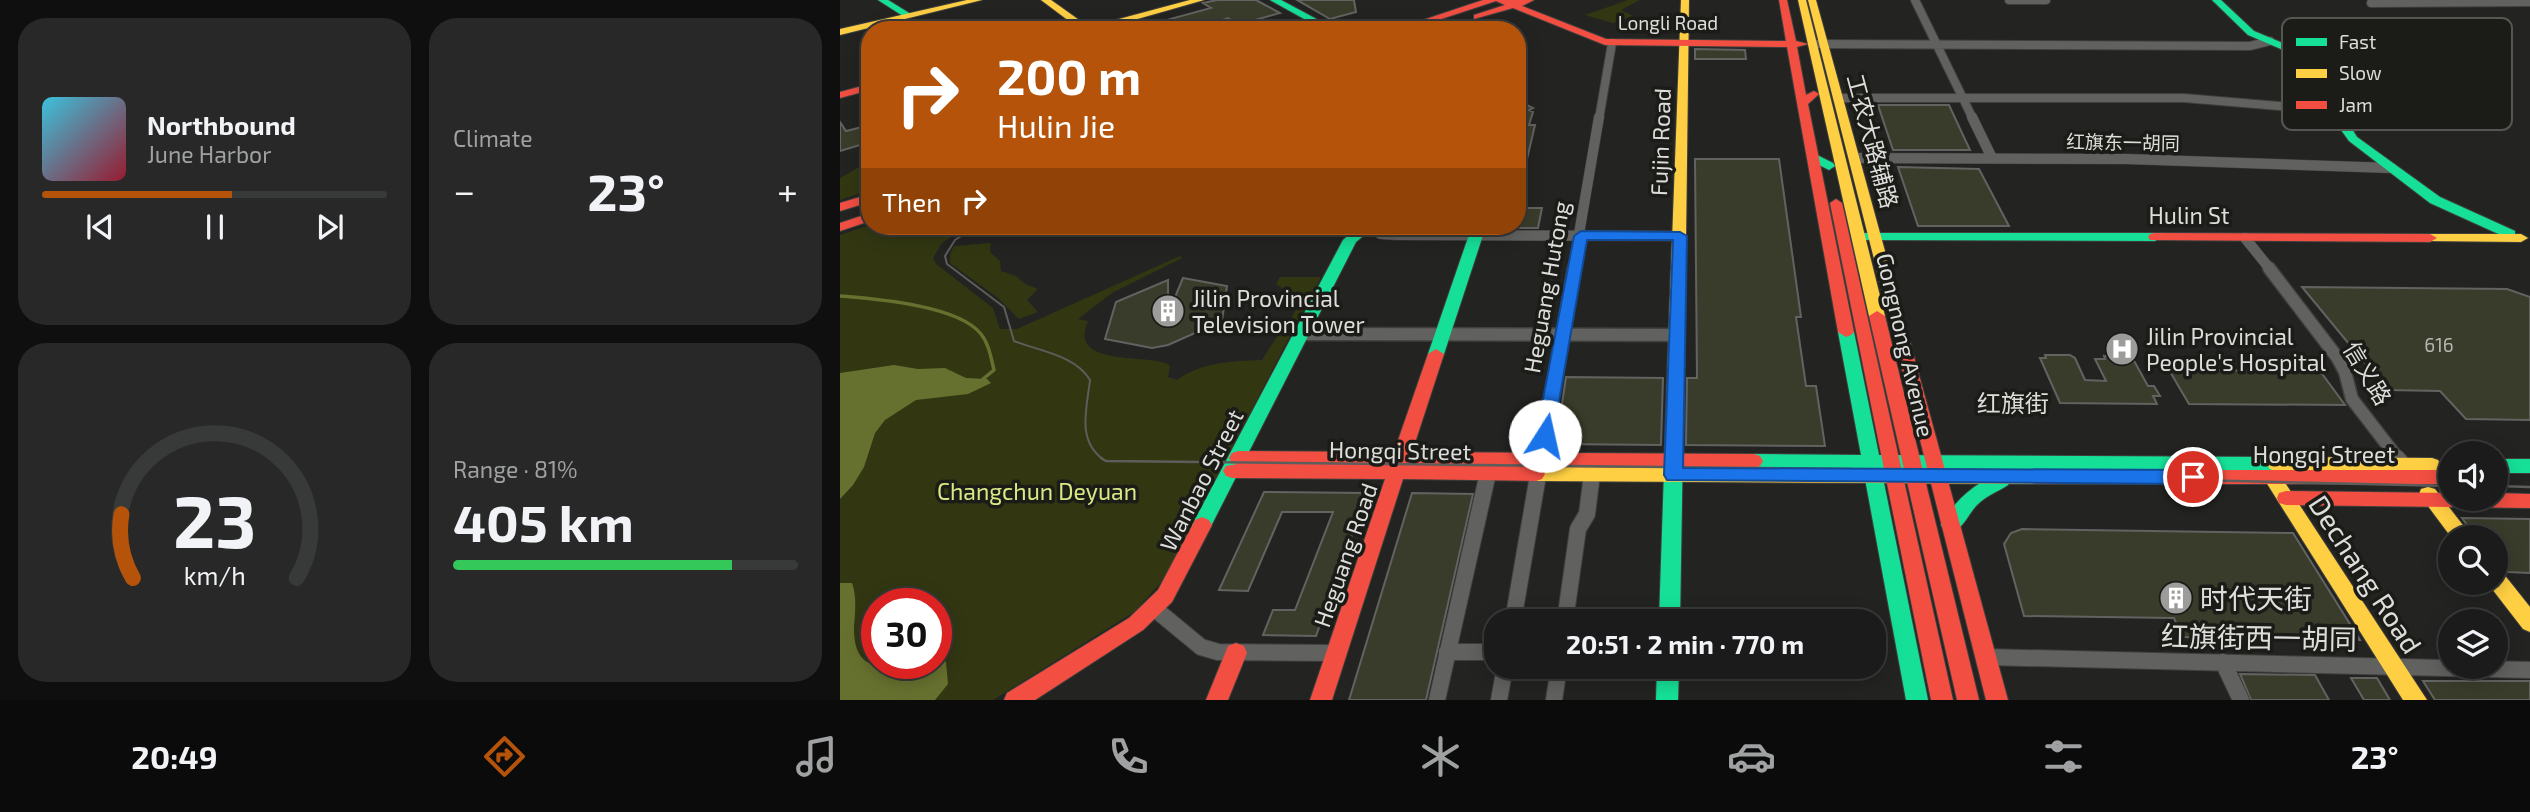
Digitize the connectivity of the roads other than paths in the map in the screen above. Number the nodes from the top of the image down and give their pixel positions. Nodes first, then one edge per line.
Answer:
1 (882, 0) edge
2 (978, 0) edge
3 (1045, 0) edge
4 (1200, 0) edge
5 (1274, 0) edge
6 (1492, 0) edge
7 (1530, 0) edge
8 (1685, 0) edge
9 (1783, 0) edge
10 (1794, 0) edge
11 (1802, 0) edge
12 (1812, 0) edge
13 (1915, 0) edge
14 (2009, 0) edge
15 (2046, 0) edge
16 (2216, 0) edge
17 (2530, 2) edge
18 (1507, 3) edge
19 (2371, 3) dead end
20 (909, 16) junction
21 (887, 21) edge
22 (1074, 21) edge
23 (1121, 21) edge
24 (1315, 21) edge
25 (1426, 21) edge
26 (1462, 21) edge
27 (861, 27) edge
28 (840, 32) edge
29 (2270, 41) junction
30 (1612, 43) junction
31 (1685, 43) junction
32 (1808, 44) junction
33 (1936, 44) junction
34 (2282, 46) edge
35 (861, 89) edge
36 (840, 95) edge
37 (1838, 98) junction
38 (1963, 98) junction
39 (1808, 99) junction
40 (2282, 107) edge
41 (2345, 130) edge
42 (1813, 157) junction
43 (1993, 158) junction
44 (1844, 160) junction
45 (2391, 169) junction
46 (861, 201) edge
47 (840, 207) edge
48 (861, 220) edge
49 (840, 227) edge
50 (1526, 233) edge
51 (1355, 235) edge
52 (1475, 235) edge
53 (1850, 235) junction
54 (1581, 236) junction
55 (1680, 236) junction
56 (1875, 237) junction
57 (2245, 238) junction
58 (2525, 240) edge
59 (1829, 244) junction
60 (1562, 333) junction
61 (1302, 334) junction
62 (1443, 334) junction
63 (1677, 335) junction
64 (1235, 464) junction
65 (1399, 465) junction
66 (2403, 465) junction
67 (2438, 465) edge
68 (1539, 466) junction
69 (2508, 466) edge
70 (2530, 466) edge
71 (1674, 468) junction
72 (1872, 470) junction
73 (1892, 470) junction
74 (1912, 470) junction
75 (1936, 470) junction
76 (1488, 473) junction
77 (1592, 474) junction
78 (2008, 477) junction
79 (2272, 477) junction
80 (2416, 477) junction
81 (2438, 477) edge
82 (2508, 478) edge
83 (2530, 478) edge
84 (2286, 498) junction
85 (2433, 500) junction
86 (2530, 501) edge
87 (1951, 525) junction
88 (2453, 525) edge
89 (2508, 595) edge
90 (1155, 609) junction
91 (1515, 609) edge
92 (1567, 609) edge
93 (1669, 609) edge
94 (2530, 624) edge
95 (1447, 652) junction
96 (1484, 652) edge
97 (1236, 653) junction
98 (1336, 653) junction
99 (1986, 657) junction
100 (2223, 662) junction
101 (2395, 667) junction
102 (2530, 670) edge
103 (1503, 679) edge
104 (1558, 679) edge
105 (1668, 679) edge
106 (1015, 700) edge
107 (1217, 700) edge
108 (1321, 700) edge
109 (1437, 700) edge
110 (1499, 700) edge
111 (1555, 700) edge
112 (1667, 700) edge
113 (1917, 700) edge
114 (1942, 700) edge
115 (1968, 700) edge
116 (1997, 700) edge
117 (2241, 700) edge
118 (2416, 700) edge

1 - 20 street
2 - 20 street
3 - 22 street
4 - 23 street
5 - 24 street
6 - 25 street
7 - 18 street
8 - 31 street, Fujin Road
9 - 32 street, 工农大路辅路
10 - 32 street, Gongnong Avenue
11 - 32 street, Gongnong Avenue
12 - 32 street, 工农大路辅路
13 - 33 street
14 - 15 street
16 - 29 street
17 - 19 street
18 - 26 street
18 - 30 street, Longli Road
20 - 21 street
27 - 28 street
29 - 33 street
29 - 34 street
30 - 31 street, Longli Road
30 - 54 street, Heguang Hutong
31 - 32 street, Longli Road
31 - 55 street, Fujin Road
32 - 33 street
32 - 37 street, 工农大路辅路
32 - 39 street, Gongnong Avenue
32 - 44 street, Gongnong Avenue
33 - 38 street
35 - 36 street
37 - 38 street
37 - 44 street, 工农大路辅路
38 - 40 street
38 - 43 street
39 - 42 street
39 - 44 street, Gongnong Avenue
41 - 45 street
42 - 44 street
42 - 59 street
43 - 44 street, 红旗东一胡同
43 - 45 street, 红旗东一胡同
44 - 53 street, Gongnong Avenue
44 - 56 street, 工农大路辅路
45 - 58 street
46 - 47 street
48 - 49 street
50 - 54 street
51 - 61 street, Wanbao Street
52 - 62 street, Heguang Road
53 - 56 street, Hulin St
53 - 59 street
53 - 73 street, Gongnong Avenue
53 - 74 street, Gongnong Avenue
54 - 55 street
54 - 60 street, Heguang Hutong
55 - 63 street, Fujin Road
56 - 57 street, Hulin St
56 - 75 street, 工农大路辅路
57 - 58 street, Hulin St
57 - 66 street, 信义路
59 - 72 street
60 - 62 street
60 - 63 street
60 - 68 street, Heguang Hutong
61 - 62 street
61 - 64 street, Wanbao Street
62 - 65 street, Heguang Road
63 - 71 street, Fujin Road
64 - 65 street, Hongqi Street
64 - 90 street, Wanbao Street
65 - 68 street, Hongqi Street
65 - 76 street, Hongqi Street
65 - 98 street, Heguang Road
66 - 67 street, Hongqi Street
66 - 75 street, Hongqi Street
68 - 71 street, Hongqi Street
68 - 76 street, Hongqi Street
68 - 77 street, Hongqi Street
68 - 91 street, Heguang Hutong
69 - 70 street
71 - 72 street, Hongqi Street
71 - 77 street, Hongqi Street
71 - 93 street, Fujin Road
72 - 73 street, Hongqi Street
72 - 113 street
73 - 74 street, Hongqi Street
73 - 114 street, Gongnong Avenue
74 - 75 street, Hongqi Street
74 - 115 street, Gongnong Avenue
75 - 78 street, Hongqi Street
75 - 87 street, 工农大路辅路
76 - 95 street
77 - 92 street
78 - 79 street, Hongqi Street
78 - 87 street
79 - 80 street, Hongqi Street
79 - 84 street, Dechang Road
80 - 81 street, Hongqi Street
80 - 85 street
82 - 83 street
84 - 85 street
84 - 101 street, Dechang Road
85 - 86 street
85 - 88 street
87 - 99 street, 工农大路辅路
89 - 94 street
90 - 97 street
90 - 106 street, Wanbao Street
95 - 96 street
95 - 109 street
97 - 98 street
97 - 107 street
98 - 108 street, Heguang Road
99 - 100 street, 红旗街西一胡同
99 - 116 street, 工农大路辅路
100 - 101 street, 红旗街西一胡同
100 - 117 street
101 - 102 street, 红旗街西一胡同
101 - 118 street, Dechang Road
103 - 110 street
104 - 111 street
105 - 112 street

